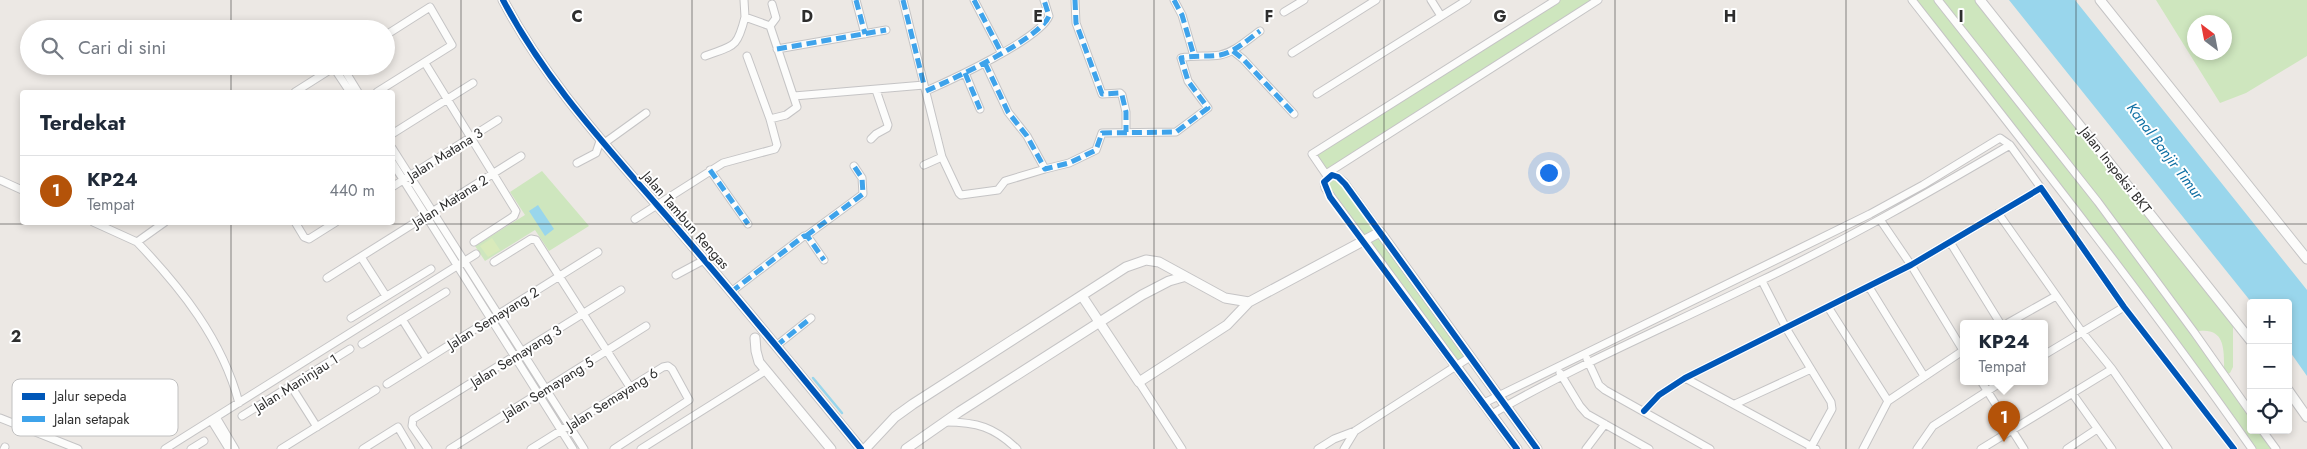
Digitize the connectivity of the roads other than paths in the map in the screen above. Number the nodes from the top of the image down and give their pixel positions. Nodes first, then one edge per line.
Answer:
1 (503, 0) edge
2 (744, 0) edge
3 (856, 0) edge
4 (903, 0) edge
5 (974, 0) edge
6 (1044, 0) edge
7 (1076, 0) edge
8 (1174, 0) edge
9 (1304, 0) edge
10 (1376, 0) edge
11 (1430, 0) edge
12 (1467, 0) edge
13 (1556, 0) edge
14 (1598, 0) edge
15 (1912, 0) edge
16 (1938, 0) edge
17 (1980, 0) edge
18 (2100, 0) edge
19 (772, 4) dead end
20 (1284, 12) dead end
21 (1441, 16) junction
22 (745, 17) junction
23 (770, 26) junction
24 (395, 28) edge
25 (886, 30) dead end
26 (1260, 31) dead end
27 (866, 34) junction
28 (777, 48) junction
29 (1233, 51) junction
30 (1001, 52) junction
31 (1292, 53) dead end
32 (705, 56) dead end
33 (747, 56) dead end
34 (1194, 56) junction
35 (424, 62) junction
36 (985, 63) junction
37 (966, 73) junction
38 (324, 75) edge
39 (341, 75) edge
40 (344, 75) edge
41 (473, 83) dead end
42 (925, 88) junction
43 (299, 90) edge
44 (349, 90) edge
45 (356, 90) edge
46 (380, 90) edge
47 (876, 90) junction
48 (1317, 94) dead end
49 (794, 96) junction
50 (448, 99) junction
51 (980, 110) dead end
52 (646, 113) dead end
53 (1294, 114) dead end
54 (498, 120) dead end
55 (770, 120) junction
56 (395, 132) edge
57 (1126, 132) junction
58 (471, 137) junction
59 (871, 139) dead end
60 (605, 141) junction
61 (2010, 146) junction
62 (395, 154) edge
63 (521, 156) dead end
64 (942, 158) junction
65 (577, 163) dead end
66 (395, 165) edge
67 (924, 165) dead end
68 (854, 166) dead end
69 (1045, 169) junction
70 (710, 170) junction
71 (494, 174) junction
72 (1327, 176) junction
73 (407, 178) junction
74 (0, 180) edge
75 (395, 185) edge
76 (2041, 188) junction
77 (20, 189) edge
78 (660, 203) junction
79 (1998, 213) junction
80 (429, 214) junction
81 (635, 219) dead end
82 (1880, 220) junction
83 (748, 224) dead end
84 (100, 225) edge
85 (162, 225) edge
86 (297, 225) edge
87 (331, 225) edge
88 (1380, 232) junction
89 (806, 236) junction
90 (137, 242) junction
91 (474, 242) dead end
92 (1365, 242) junction
93 (1950, 242) junction
94 (598, 252) dead end
95 (476, 254) dead end
96 (361, 257) junction
97 (2307, 258) edge
98 (704, 260) junction
99 (824, 260) dead end
100 (464, 262) junction
101 (494, 262) dead end
102 (457, 266) junction
103 (1911, 266) junction
104 (431, 269) dead end
105 (676, 275) dead end
106 (560, 276) junction
107 (1183, 276) junction
108 (327, 278) dead end
109 (1762, 281) junction
110 (1869, 287) junction
111 (620, 290) dead end
112 (734, 290) junction
113 (446, 292) dead end
114 (386, 296) junction
115 (1082, 296) junction
116 (2056, 296) junction
117 (1249, 302) junction
118 (2124, 307) junction
119 (1828, 308) junction
120 (584, 314) junction
121 (498, 315) junction
122 (351, 318) dead end
123 (811, 318) dead end
124 (402, 319) junction
125 (491, 320) junction
126 (1998, 320) edge
127 (2013, 320) edge
128 (1100, 323) junction
129 (646, 326) dead end
130 (1786, 328) junction
131 (2082, 332) junction
132 (2247, 336) edge
133 (755, 338) dead end
134 (362, 344) dead end
135 (1960, 345) edge
136 (776, 346) junction
137 (350, 349) dead end
138 (607, 350) junction
139 (522, 353) junction
140 (2048, 353) edge
141 (1960, 354) edge
142 (1585, 355) junction
143 (1470, 357) junction
144 (514, 358) junction
145 (427, 359) junction
146 (1588, 364) junction
147 (1457, 366) junction
148 (1558, 368) junction
149 (1811, 369) junction
150 (2112, 369) junction
151 (765, 371) junction
152 (1562, 376) junction
153 (1924, 376) junction
154 (1685, 378) junction
155 (1139, 382) junction
156 (387, 384) dead end
157 (1984, 385) edge
158 (1996, 385) edge
159 (292, 386) junction
160 (630, 387) junction
161 (547, 389) junction
162 (376, 390) dead end
163 (1987, 390) junction
164 (2072, 393) junction
165 (538, 394) junction
166 (1498, 396) junction
167 (2292, 396) edge
168 (1888, 401) junction
169 (239, 403) junction
170 (1484, 403) junction
171 (1735, 404) junction
172 (1506, 406) junction
173 (2247, 408) edge
174 (1644, 411) junction
175 (1492, 414) junction
176 (242, 416) dead end
177 (2307, 417) edge
178 (0, 418) edge
179 (213, 419) junction
180 (946, 422) junction
181 (12, 423) edge
182 (1606, 424) junction
183 (570, 426) junction
184 (317, 427) junction
185 (2097, 429) junction
186 (561, 430) junction
187 (2012, 430) junction
188 (1355, 431) junction
189 (2265, 434) edge
190 (45, 436) edge
191 (204, 441) dead end
192 (1813, 448) edge
193 (1920, 448) edge
194 (78, 449) edge
195 (165, 449) edge
196 (191, 449) edge
197 (229, 449) edge
198 (236, 449) edge
199 (281, 449) edge
200 (363, 449) edge
201 (411, 449) edge
202 (428, 449) edge
203 (450, 449) edge
204 (531, 449) edge
205 (573, 449) edge
206 (584, 449) edge
207 (614, 449) edge
208 (641, 449) edge
209 (831, 449) edge
210 (863, 449) edge
211 (906, 449) edge
212 (1017, 449) edge
213 (1182, 449) edge
214 (1318, 449) edge
215 (1344, 449) edge
216 (1518, 449) edge
217 (1536, 449) edge
218 (1586, 449) edge
219 (1649, 449) edge
220 (1710, 449) edge
221 (1863, 449) edge
222 (1981, 449) edge
223 (2024, 449) edge
224 (2067, 449) edge
225 (2112, 449) edge
226 (2168, 449) edge
227 (2234, 449) edge
228 (2252, 449) edge
229 (2276, 449) edge

1 - 60 street, Jalan Tambun Rengas
2 - 22 street
3 - 27 street
4 - 42 street
5 - 30 street
6 - 30 street
7 - 57 street
8 - 34 street
9 - 20 street
10 - 31 street
11 - 21 street
12 - 21 street
13 - 72 street
14 - 72 street
15 - 228 street
16 - 173 street
17 - 132 street, Jalan Inspeksi BKT
18 - 97 street
19 - 23 street
21 - 48 street
22 - 23 street
22 - 32 street
23 - 28 street
24 - 35 street
25 - 27 street
26 - 29 street
27 - 28 street
28 - 49 street
29 - 34 street
29 - 53 street
30 - 36 street
33 - 55 street
34 - 57 street
35 - 46 street
35 - 50 street
36 - 37 street
36 - 69 street
37 - 42 street
37 - 51 street
38 - 43 street
39 - 44 street
40 - 45 street
41 - 50 street
42 - 47 street
42 - 64 street
47 - 49 street
47 - 59 street
49 - 55 street
50 - 56 street
50 - 58 street
52 - 60 street
54 - 58 street, Jalan Matana 3
55 - 70 street
57 - 69 street
58 - 71 street
58 - 73 street, Jalan Matana 3
60 - 65 street
60 - 78 street, Jalan Tambun Rengas
61 - 76 street
61 - 82 street
61 - 142 street
62 - 73 street
63 - 71 street, Jalan Matana 2
64 - 67 street
64 - 69 street
66 - 73 street
68 - 89 street
70 - 78 street
70 - 83 street
71 - 80 street, Jalan Matana 2
71 - 91 street
72 - 88 street
72 - 92 street
73 - 75 street, Jalan Matana 3
73 - 80 street
74 - 77 street
76 - 79 street
76 - 118 street
78 - 81 street
78 - 98 street, Jalan Tambun Rengas
79 - 93 street
79 - 116 street
80 - 96 street, Jalan Matana 2
80 - 100 street
80 - 102 street
82 - 103 street
82 - 109 street
84 - 90 street
85 - 90 street
86 - 87 street
88 - 92 street
88 - 143 street
89 - 99 street
89 - 112 street
90 - 169 street
92 - 117 street
92 - 147 street
93 - 103 street
93 - 126 street
94 - 106 street, Jalan Semayang 2
95 - 100 street
96 - 108 street, Jalan Matana 2
96 - 114 street
98 - 105 street
98 - 112 street, Jalan Tambun Rengas
100 - 102 street
100 - 121 street
101 - 106 street
102 - 125 street
102 - 169 street
103 - 110 street
103 - 135 street
104 - 114 street
106 - 120 street
106 - 121 street, Jalan Semayang 2
107 - 115 street
107 - 117 street
107 - 128 street
109 - 130 street
109 - 146 street
110 - 119 street
110 - 153 street
111 - 120 street, Jalan Semayang 3
112 - 136 street, Jalan Tambun Rengas
113 - 124 street
114 - 122 street
115 - 128 street
115 - 210 street
116 - 127 street
116 - 131 street
117 - 155 street
118 - 131 street
118 - 227 street
119 - 130 street
119 - 168 street
120 - 138 street
120 - 139 street, Jalan Semayang 3
121 - 125 street, Jalan Semayang 2
121 - 139 street
123 - 136 street
124 - 134 street
124 - 145 street
125 - 144 street
125 - 145 street, Jalan Semayang 2
128 - 155 street
128 - 180 street
129 - 138 street, Jalan Semayang 5
130 - 149 street
130 - 154 street
131 - 140 street
131 - 150 street
133 - 151 street
136 - 210 street, Jalan Tambun Rengas
137 - 159 street, Jalan Maninjau 1
138 - 160 street
138 - 161 street, Jalan Semayang 5
139 - 144 street, Jalan Semayang 3
139 - 161 street
141 - 153 street
142 - 146 street
142 - 148 street
143 - 147 street
143 - 166 street
144 - 165 street
144 - 202 street, Jalan Semayang 3
145 - 156 street, Jalan Semayang 2
146 - 152 street
146 - 174 street
147 - 170 street
147 - 188 street
148 - 152 street
148 - 166 street
149 - 171 street
149 - 192 street
150 - 164 street
150 - 226 street
151 - 208 street
151 - 209 street
152 - 172 street
152 - 182 street
153 - 168 street
154 - 171 street
154 - 174 street
155 - 213 street
157 - 163 street
158 - 163 street
159 - 176 street, Jalan Maninjau 1
159 - 184 street
160 - 183 street, Jalan Semayang 6
160 - 207 street, Jalan Semayang 6
161 - 165 street, Jalan Semayang 5
161 - 183 street
162 - 184 street
163 - 187 street
163 - 193 street
164 - 185 street
164 - 187 street
165 - 186 street
165 - 203 street, Jalan Semayang 5
166 - 170 street
166 - 172 street
167 - 177 street
168 - 221 street
169 - 179 street
170 - 175 street
171 - 192 street
172 - 175 street
172 - 217 street
174 - 220 street
175 - 216 street
178 - 181 street
179 - 195 street
179 - 197 street
179 - 198 street
180 - 211 street
180 - 212 street
182 - 218 street
182 - 219 street
183 - 186 street, Jalan Semayang 6
183 - 206 street
184 - 199 street
185 - 224 street
185 - 225 street
186 - 204 street, Jalan Semayang 6
186 - 205 street
187 - 222 street
187 - 223 street
188 - 214 street
188 - 215 street
189 - 229 street
190 - 194 street
191 - 196 street
200 - 201 street

